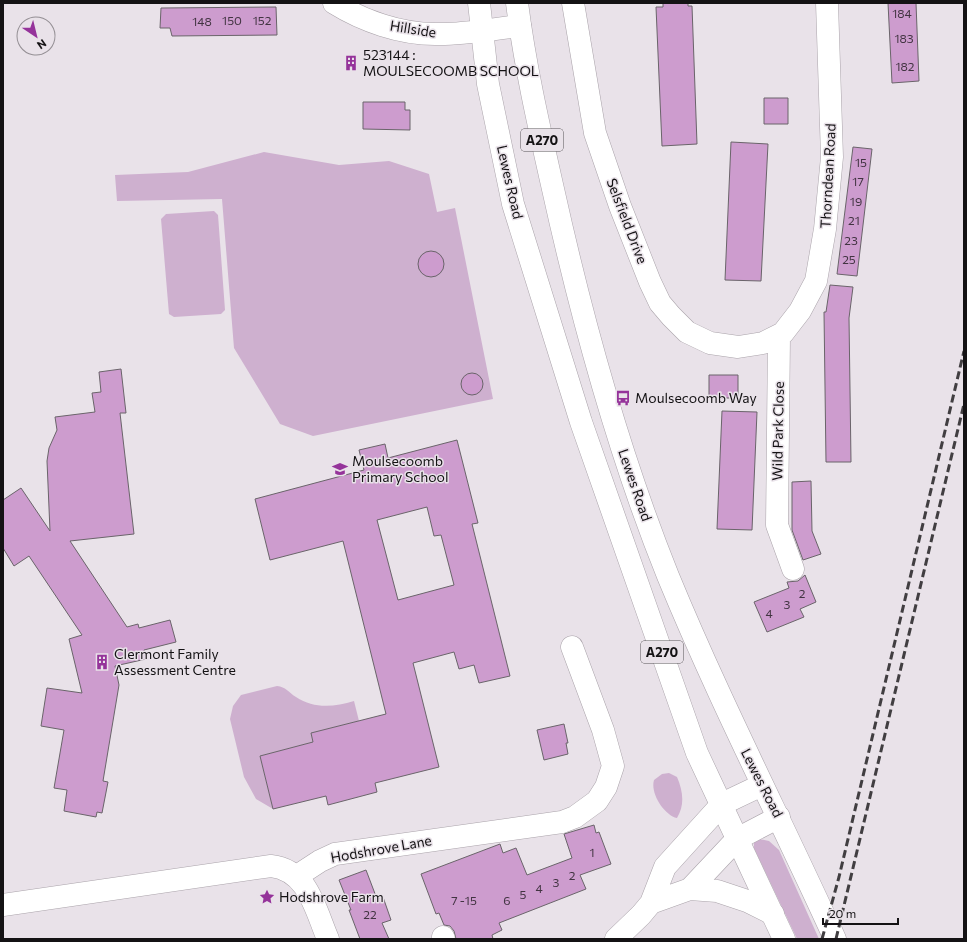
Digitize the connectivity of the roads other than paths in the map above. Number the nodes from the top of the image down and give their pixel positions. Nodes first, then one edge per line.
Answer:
1 (334, 3) edge
2 (479, 3) edge
3 (517, 3) edge
4 (573, 3) edge
5 (827, 3) edge
6 (520, 26) junction
7 (481, 30) junction
8 (779, 336) junction
9 (792, 569) dead end
10 (572, 647) dead end
11 (762, 785) junction
12 (722, 804) junction
13 (779, 817) junction
14 (737, 839) junction
15 (296, 876) junction
16 (690, 890) junction
17 (651, 903) junction
18 (3, 905) edge
19 (773, 914) junction
20 (328, 939) edge
21 (616, 939) edge
22 (784, 939) edge
23 (835, 939) edge

1 - 7 street, Hillside
2 - 7 street, Lewes Road / A270
3 - 6 street, Lewes Road / A270
4 - 8 street, Selsfield Drive
5 - 8 street, Thorndean Road
6 - 7 street, Hillside
6 - 11 street, Lewes Road / A270
7 - 12 street, Lewes Road / A270
8 - 9 street, Wild Park Close
10 - 15 street, Hodshrove Lane
11 - 12 street
11 - 13 street, Lewes Road / A270
12 - 14 street, Lewes Road / A270
12 - 17 street
13 - 14 street
13 - 23 street, Lewes Road / A270
14 - 16 street
14 - 19 street, Lewes Road / A270
15 - 18 street
15 - 20 street
16 - 17 street
16 - 19 street
17 - 21 street
19 - 22 street, Lewes Road / A270

